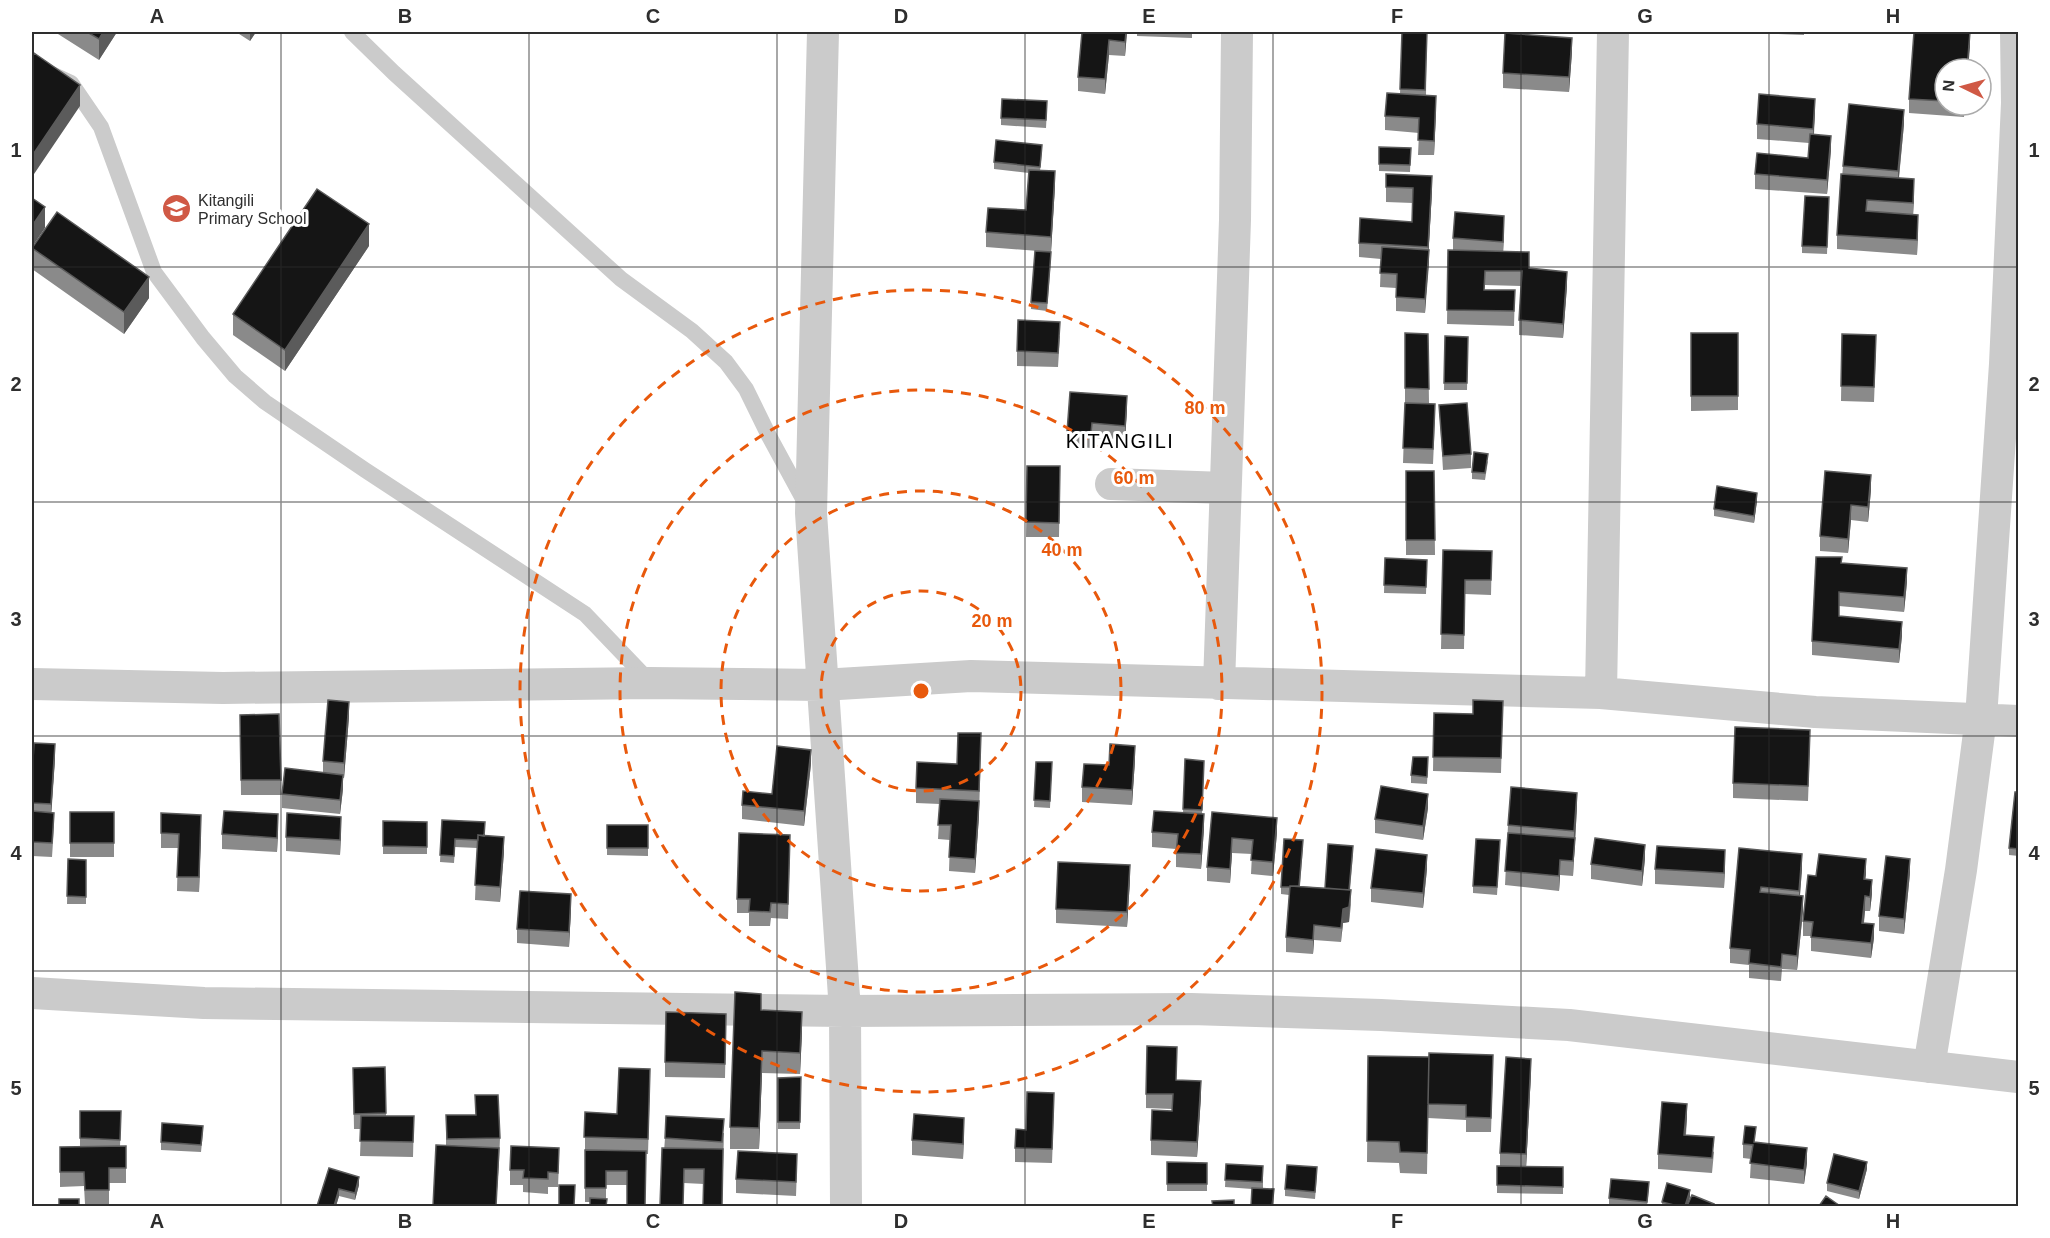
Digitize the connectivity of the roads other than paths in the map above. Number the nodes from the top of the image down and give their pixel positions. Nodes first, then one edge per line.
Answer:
1 (352, 32) edge
2 (823, 32) edge
3 (1237, 32) edge
4 (1613, 32) edge
5 (2016, 32) edge
6 (32, 65) edge
7 (1111, 484) dead end
8 (1225, 488) junction
9 (811, 513) junction
10 (650, 683) junction
11 (32, 684) edge
12 (1219, 684) junction
13 (822, 685) junction
14 (1601, 693) junction
15 (1981, 718) junction
16 (2019, 721) edge
17 (32, 993) edge
18 (845, 1011) junction
19 (1929, 1067) junction
20 (2019, 1077) edge
21 (846, 1206) edge

1 - 9 lane
2 - 9 street
3 - 8 street
4 - 14 street
5 - 15 street
6 - 10 lane
7 - 8 street
8 - 12 street
9 - 13 street
10 - 11 street
10 - 13 street
12 - 13 street
12 - 14 street
13 - 18 street
14 - 15 street
15 - 16 street
15 - 19 street
17 - 18 street
18 - 19 street
18 - 21 street
19 - 20 street

